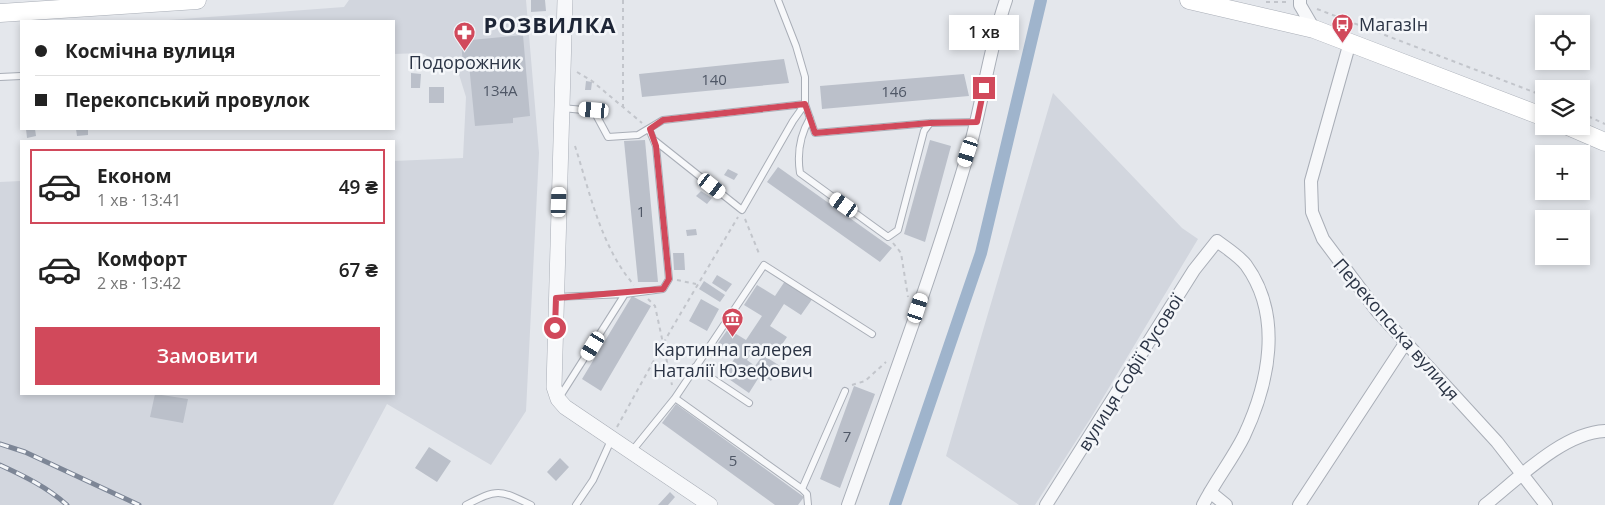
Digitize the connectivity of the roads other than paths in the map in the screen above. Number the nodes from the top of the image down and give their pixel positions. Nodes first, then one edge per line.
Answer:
1 (197, 0) edge
2 (565, 0) edge
3 (778, 0) edge
4 (1006, 0) edge
5 (1189, 0) edge
6 (1300, 1) edge
7 (114, 3) edge
8 (0, 13) edge
9 (1314, 28) junction
10 (1350, 42) junction
11 (20, 76) edge
12 (0, 77) edge
13 (805, 104) junction
14 (562, 108) junction
15 (1535, 113) edge
16 (810, 118) junction
17 (977, 122) junction
18 (930, 123) junction
19 (650, 129) junction
20 (1589, 135) edge
21 (654, 140) junction
22 (1605, 142) edge
23 (625, 294) junction
24 (556, 298) junction
25 (872, 334) dead end
26 (1406, 342) junction
27 (695, 367) junction
28 (845, 391) road end
29 (675, 398) junction
30 (558, 399) junction
31 (749, 403) dead end
32 (1605, 432) edge
33 (612, 438) junction
34 (632, 451) junction
35 (1522, 475) junction
36 (802, 489) junction
37 (1210, 492) junction
38 (1052, 503) edge
39 (469, 504) edge
40 (531, 505) edge
41 (576, 505) edge
42 (710, 505) edge
43 (808, 505) edge
44 (848, 505) edge
45 (1203, 505) edge
46 (1226, 505) edge
47 (1298, 505) edge
48 (1485, 505) edge
49 (1546, 505) edge

1 - 7 main road
2 - 14 street
3 - 13 lane
4 - 17 street
5 - 9 main road
6 - 9 street
7 - 8 main road
9 - 10 main road
10 - 15 main road
10 - 26 street, Перекопська вулиця
11 - 12 lane
13 - 16 lane
13 - 19 lane
13 - 21 lane
14 - 19 lane
14 - 24 street
16 - 18 lane
16 - 18 lane
17 - 18 lane
17 - 44 street
19 - 21 lane
20 - 22 main road
21 - 23 lane
23 - 24 lane
23 - 30 lane
24 - 30 street
25 - 27 lane
26 - 35 street, Перекопська вулиця
26 - 47 street
27 - 29 lane
27 - 31 lane
28 - 36 lane
29 - 34 lane
29 - 36 lane
30 - 33 street
32 - 35 street
33 - 34 street
33 - 41 lane
34 - 42 street
35 - 48 street
35 - 49 street, Перекопська вулиця
36 - 43 lane
37 - 38 street, вулиця Софії Русової
37 - 45 street
37 - 46 street
39 - 40 lane

